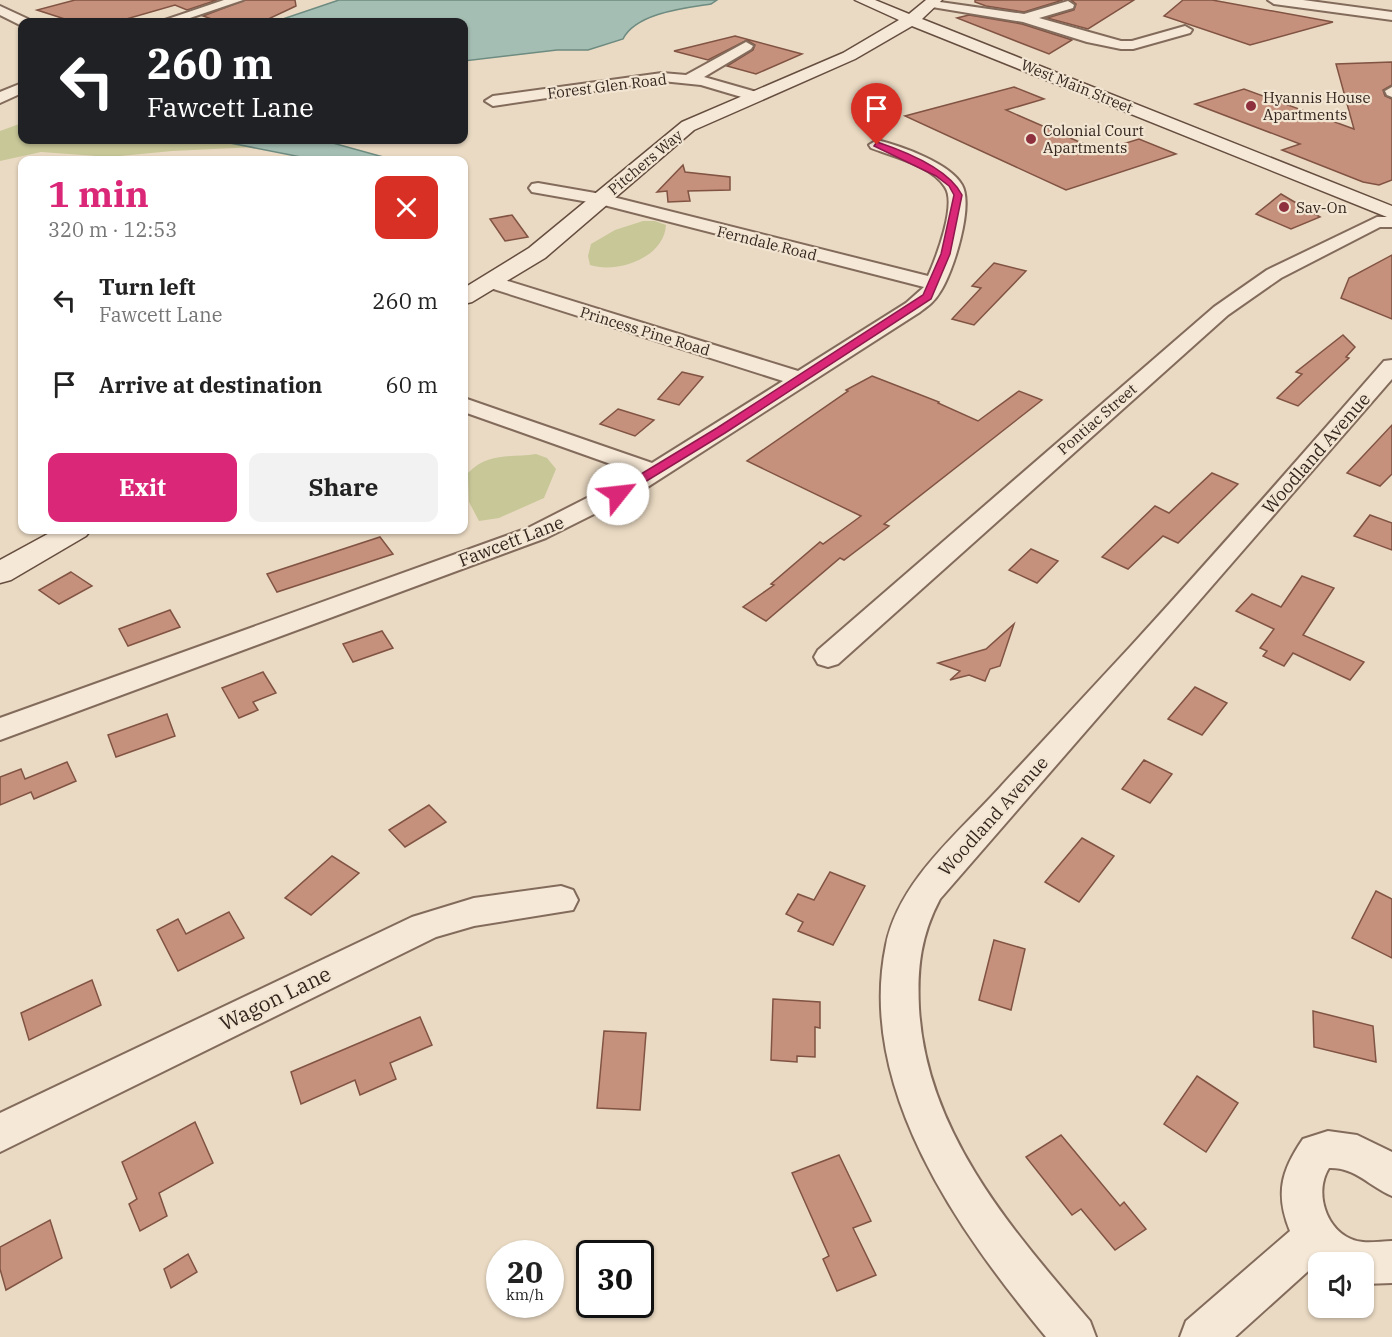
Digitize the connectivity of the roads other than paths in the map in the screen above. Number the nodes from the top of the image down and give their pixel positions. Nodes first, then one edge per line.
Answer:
1 (10, 0) edge
2 (237, 0) edge
3 (862, 0) edge
4 (1274, 0) edge
5 (933, 2) edge
6 (1307, 2) edge
7 (0, 5) edge
8 (1068, 5) dead end
9 (0, 10) edge
10 (1392, 16) edge
11 (179, 18) edge
12 (1025, 18) junction
13 (18, 19) edge
14 (911, 20) junction
15 (1185, 30) dead end
16 (746, 45) dead end
17 (690, 79) junction
18 (18, 89) edge
19 (755, 96) junction
20 (0, 98) edge
21 (493, 101) dead end
22 (877, 145) dead end
23 (538, 188) dead end
24 (601, 199) junction
25 (1392, 213) edge
26 (1392, 222) edge
27 (491, 282) junction
28 (935, 284) junction
29 (468, 295) edge
30 (1392, 366) edge
31 (800, 379) junction
32 (468, 406) edge
33 (655, 472) junction
34 (69, 534) edge
35 (0, 573) edge
36 (828, 657) dead end
37 (0, 729) edge
38 (561, 900) dead end
39 (0, 1133) edge
40 (1392, 1176) edge
41 (1317, 1235) junction
42 (1337, 1252) edge
43 (1392, 1262) edge
44 (1374, 1263) edge
45 (1074, 1337) edge
46 (1202, 1337) edge

1 - 7 street
2 - 11 street
3 - 14 main road, West Main Street
4 - 6 street
5 - 12 street
5 - 14 main road, Pitchers Way
6 - 10 street
8 - 12 street
9 - 13 street
12 - 15 street
14 - 19 main road, Pitchers Way
14 - 25 main road, West Main Street
16 - 17 street
17 - 19 street, Forest Glen Road
17 - 21 street, Forest Glen Road
18 - 20 street
19 - 24 main road, Pitchers Way
22 - 28 street, Fawcett Lane
23 - 24 street
24 - 27 main road, Pitchers Way
24 - 28 street, Ferndale Road
26 - 36 street, Pontiac Street
27 - 29 main road, Pitchers Way
27 - 31 street, Princess Pine Road
28 - 31 street, Fawcett Lane
30 - 45 street, Woodland Avenue
31 - 33 street, Fawcett Lane
32 - 33 street
33 - 37 street, Fawcett Lane
34 - 35 main road
38 - 39 street, Wagon Lane
40 - 41 street
41 - 42 street
41 - 46 street
43 - 44 street

